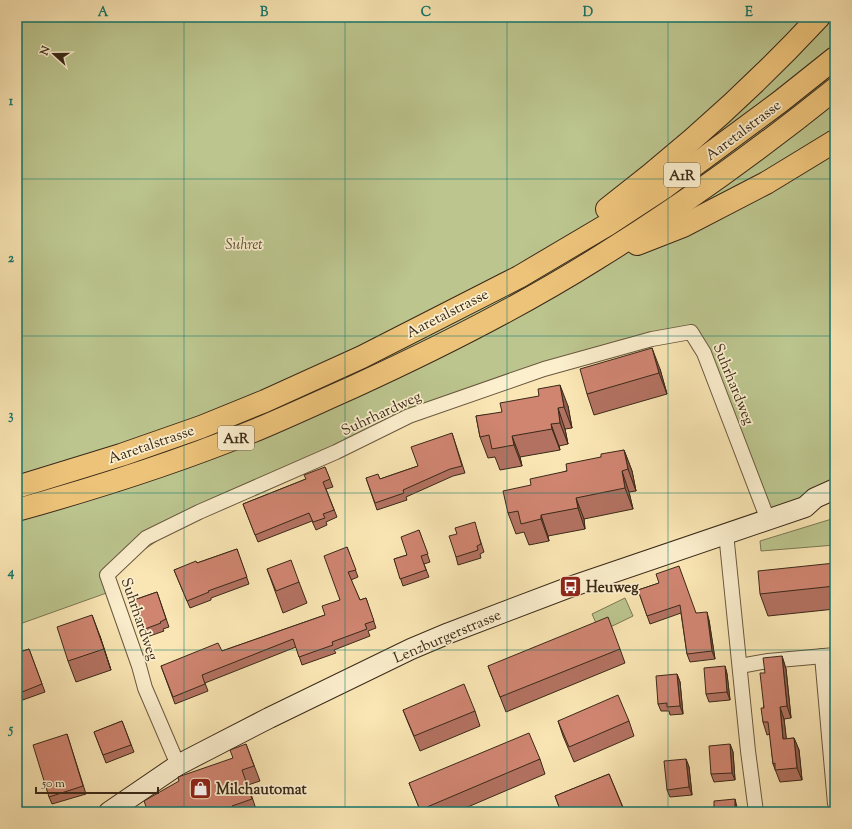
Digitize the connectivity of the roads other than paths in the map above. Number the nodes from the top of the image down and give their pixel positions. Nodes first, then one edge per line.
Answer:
1 (819, 17) edge
2 (835, 58) edge
3 (835, 89) edge
4 (835, 141) edge
5 (595, 260) junction
6 (519, 277) junction
7 (17, 487) edge
8 (835, 489) edge
9 (835, 504) edge
10 (805, 507) junction
11 (17, 510) edge
12 (768, 520) junction
13 (726, 533) junction
14 (829, 656) edge
15 (740, 666) junction
16 (178, 765) junction
17 (835, 804) edge
18 (109, 812) edge
19 (756, 812) edge

1 - 6 highway
2 - 6 highway, Aaretalstrasse / A1R
3 - 5 highway, Aaretalstrasse / A1R
4 - 5 highway
5 - 11 highway, Aaretalstrasse / A1R
6 - 7 highway, Aaretalstrasse / A1R
8 - 10 main road, Lenzburgerstrasse
9 - 10 main road, Lenzburgerstrasse
10 - 12 main road, Lenzburgerstrasse
12 - 13 main road, Lenzburgerstrasse
12 - 16 street, Suhrhardweg
13 - 15 street
13 - 16 main road, Lenzburgerstrasse
14 - 15 street
14 - 17 street
15 - 19 street
16 - 18 main road, Lenzburgerstrasse

